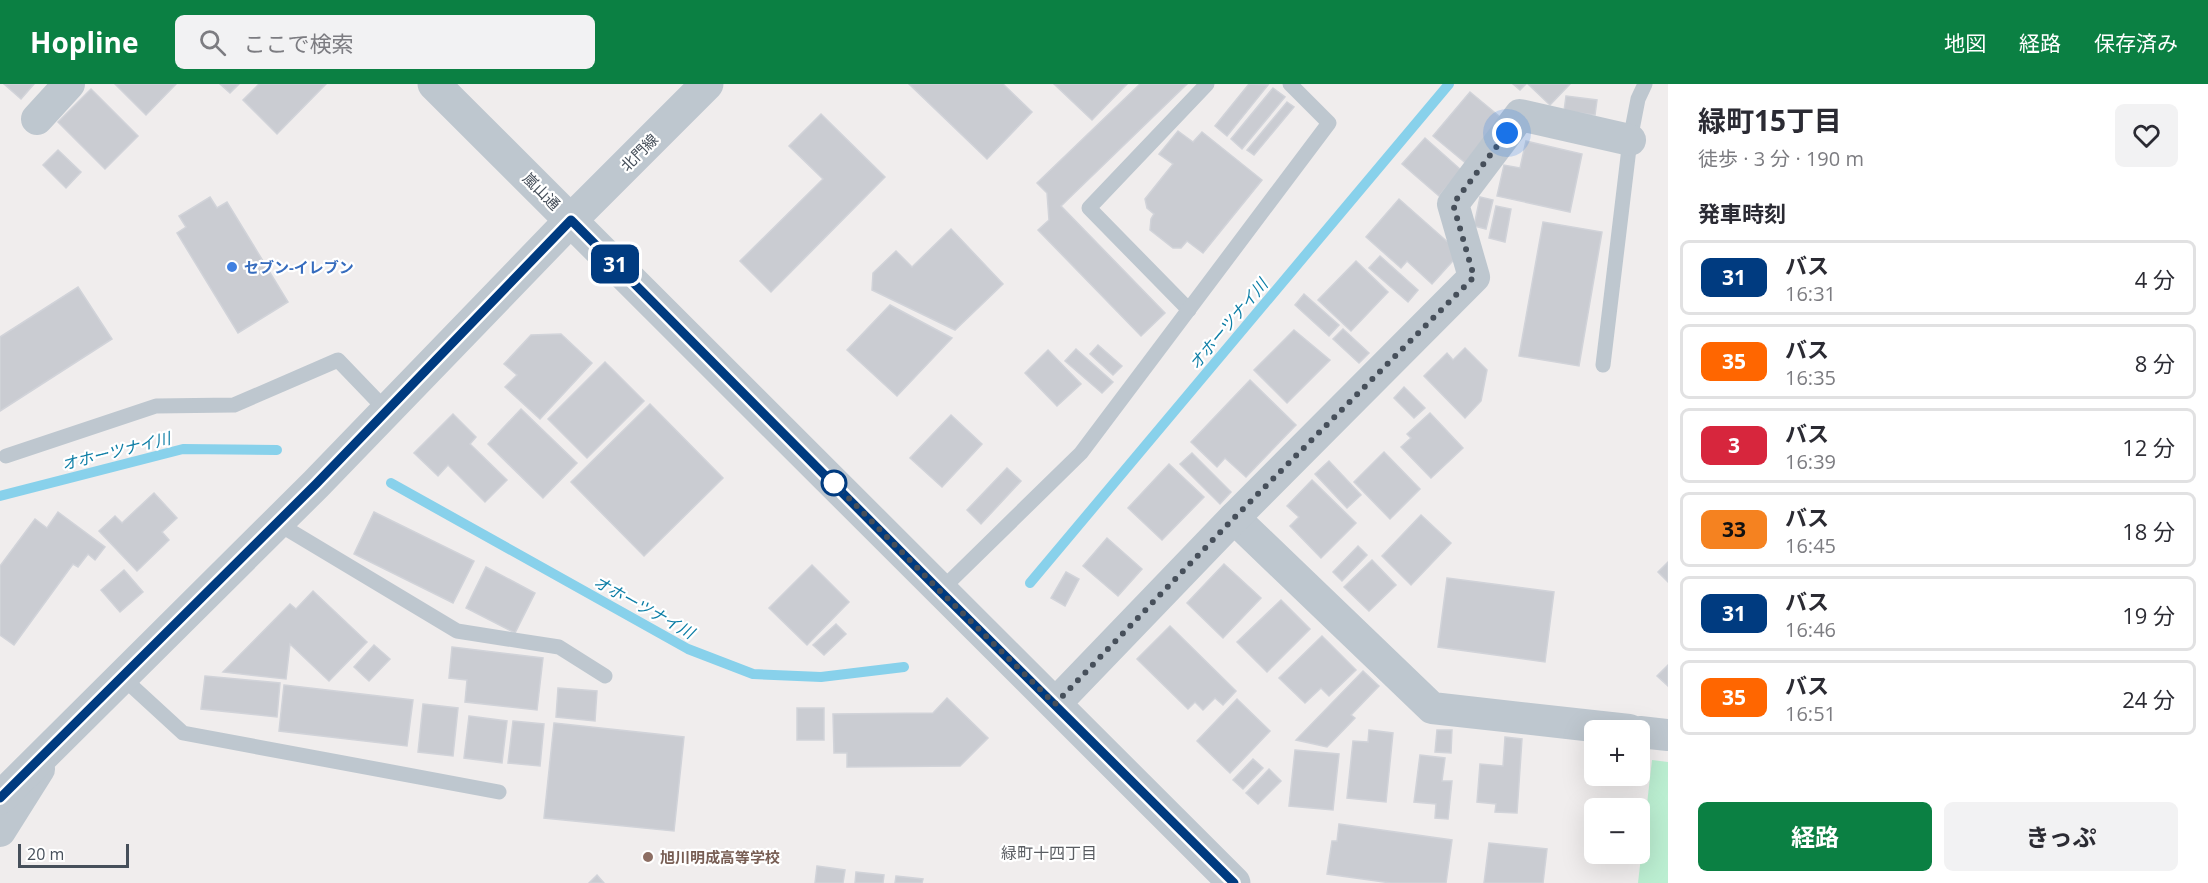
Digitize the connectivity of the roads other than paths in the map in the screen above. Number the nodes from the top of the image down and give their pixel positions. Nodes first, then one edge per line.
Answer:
1 (69, 84) edge
2 (434, 84) edge
3 (707, 84) edge
4 (1207, 84) edge
5 (1290, 84) edge
6 (1645, 84) edge
7 (37, 119) dead end
8 (1630, 140) junction
9 (571, 220) junction
10 (1190, 310) junction
11 (1603, 365) dead end
12 (387, 411) junction
13 (6, 456) dead end
14 (1234, 518) junction
15 (277, 523) junction
16 (940, 591) junction
17 (122, 676) junction
18 (605, 676) dead end
19 (1055, 704) junction
20 (1584, 725) edge
21 (35, 763) junction
22 (0, 777) edge
23 (500, 792) dead end
24 (0, 798) edge
25 (0, 831) edge
26 (1234, 883) edge

1 - 7 street
2 - 9 street, 嵐山通
3 - 9 street, 北門線
4 - 10 lane
5 - 10 lane
6 - 8 lane
8 - 11 lane
8 - 14 street
9 - 12 street, 北門線
9 - 16 street, 嵐山通
10 - 16 lane
12 - 13 lane
12 - 15 street, 北門線
14 - 19 street
14 - 20 street
15 - 17 street, 北門線
15 - 18 lane
16 - 19 street, 嵐山通
17 - 21 street, 北門線
17 - 23 lane
19 - 26 street, 嵐山通
21 - 22 street
21 - 24 street, 北門線
21 - 25 street

